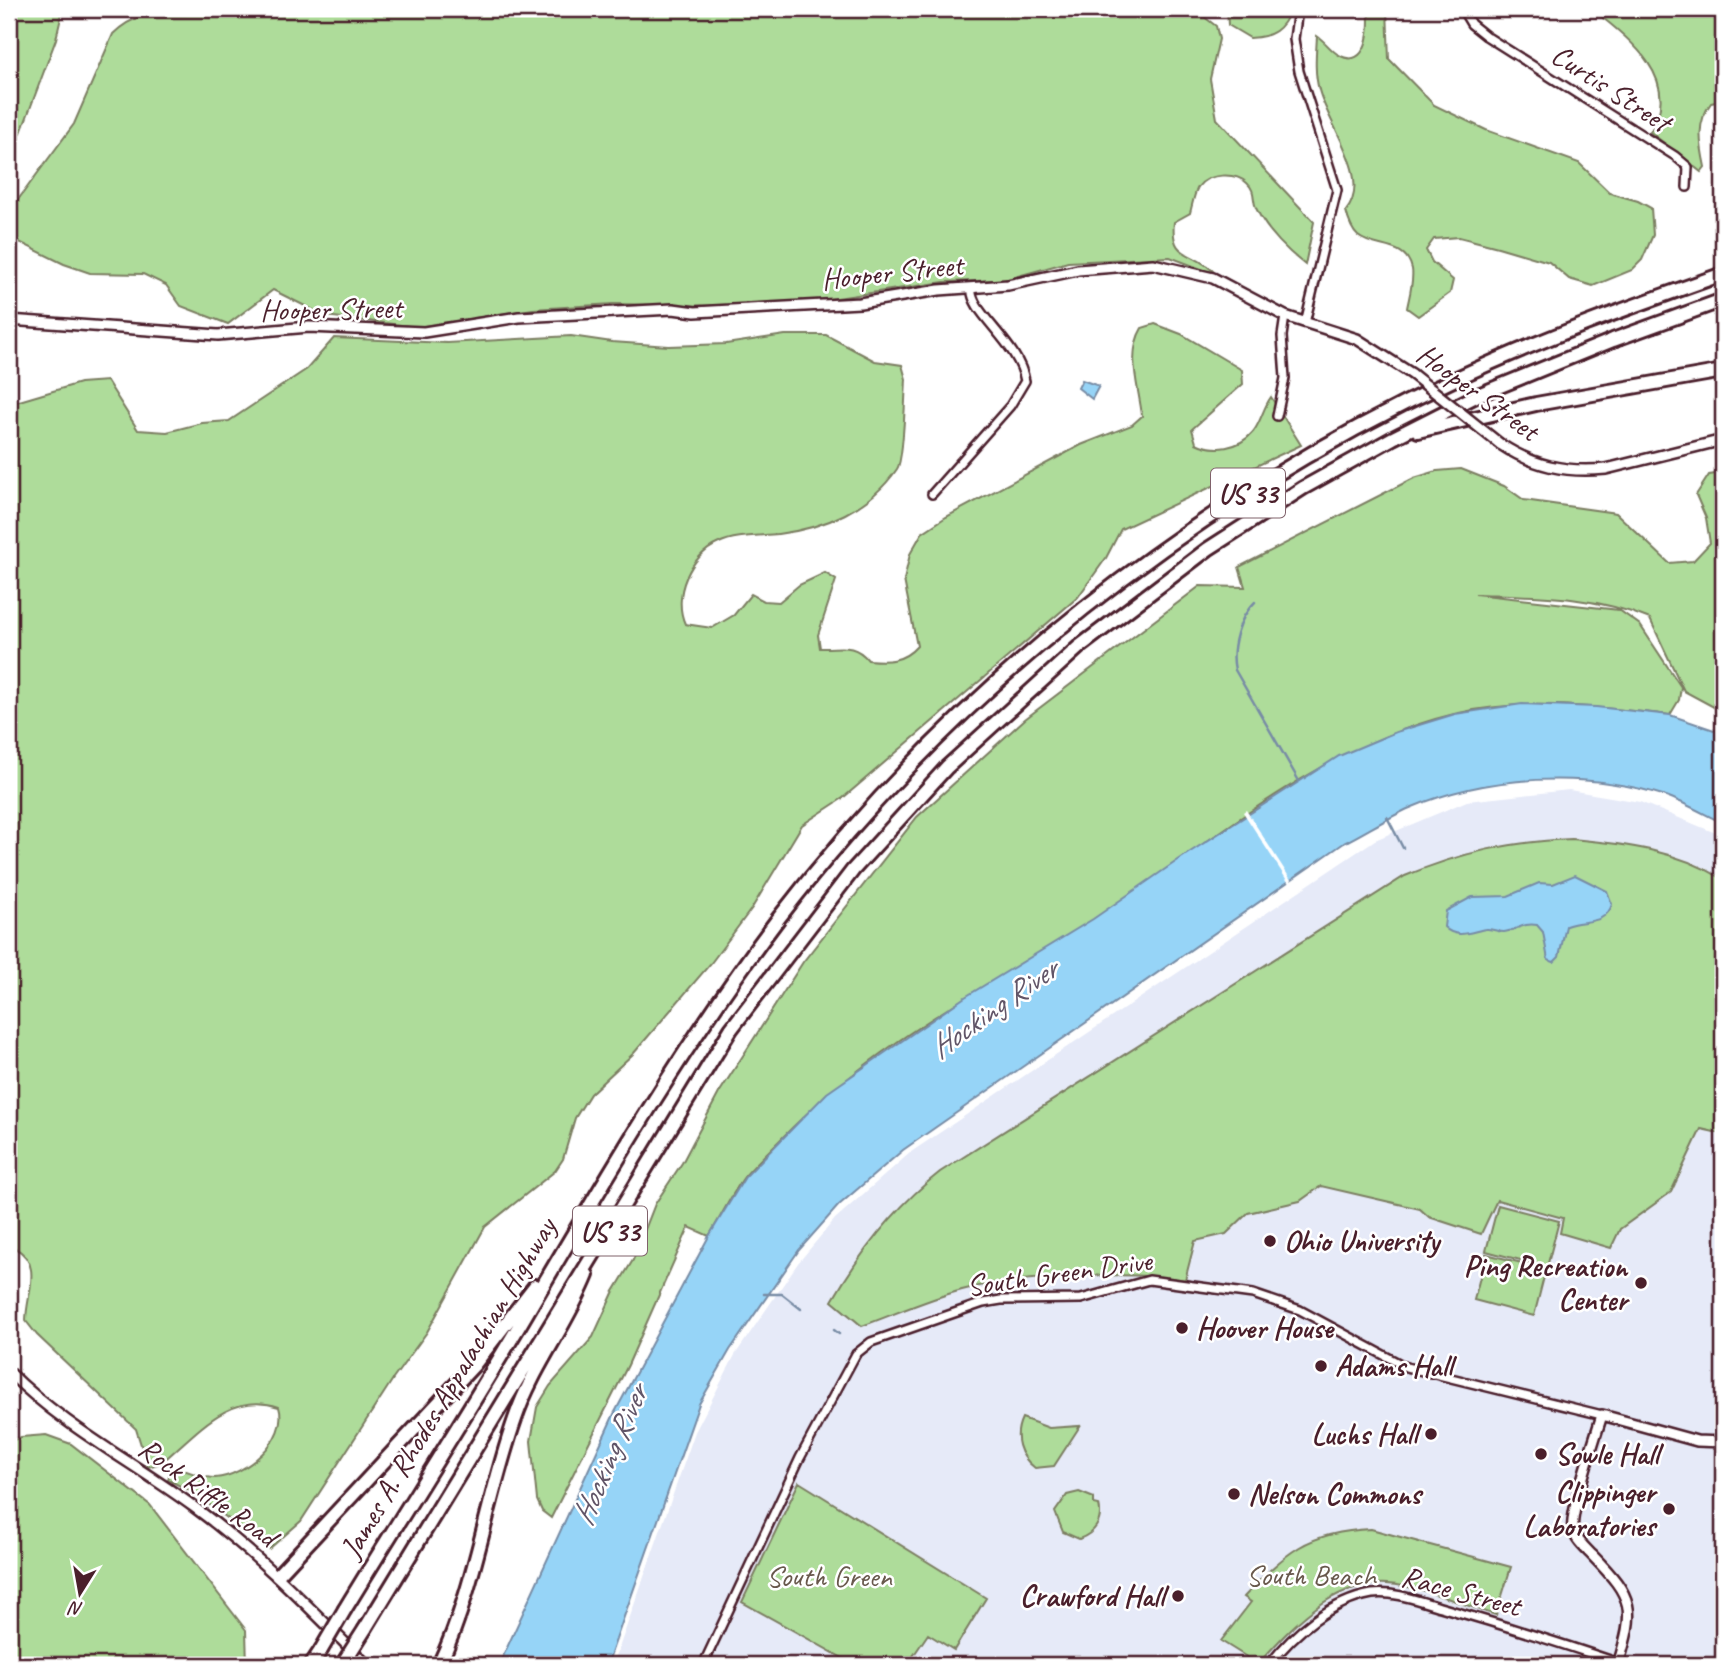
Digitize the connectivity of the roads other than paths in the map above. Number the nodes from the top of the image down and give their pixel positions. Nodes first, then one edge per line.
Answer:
1 (1298, 9) edge
2 (1462, 9) edge
3 (1687, 187) dead end
4 (1723, 274) edge
5 (972, 288) junction
6 (1723, 300) edge
7 (1285, 316) junction
8 (9, 320) edge
9 (1305, 323) junction
10 (1723, 371) edge
11 (1277, 416) dead end
12 (1393, 438) junction
13 (1723, 440) edge
14 (932, 494) dead end
15 (595, 1255) junction
16 (549, 1270) junction
17 (9, 1372) edge
18 (1602, 1415) junction
19 (1723, 1442) edge
20 (278, 1575) junction
21 (1619, 1664) edge
22 (312, 1665) edge
23 (342, 1665) edge
24 (367, 1665) edge
25 (439, 1665) edge
26 (703, 1665) edge
27 (1269, 1665) edge

1 - 9 street
2 - 3 street, Curtis Street
4 - 16 highway, James A. Rhodes Appalachian Highway / US 33
5 - 7 street, Hooper Street
5 - 8 street, Hooper Street
5 - 14 street
6 - 12 highway, James A. Rhodes Appalachian Highway / US 33
7 - 9 street, Hooper Street
7 - 11 street
9 - 13 street, Hooper Street, bridge
10 - 12 highway
12 - 15 highway, James A. Rhodes Appalachian Highway / US 33
15 - 23 highway, James A. Rhodes Appalachian Highway / US 33, bridge
15 - 25 highway
16 - 20 highway
16 - 22 highway, James A. Rhodes Appalachian Highway / US 33, bridge
17 - 20 street, Rock Riffle Road
18 - 19 street, South Green Drive
18 - 21 street
18 - 26 street, South Green Drive
20 - 24 street, Rock Riffle Road
21 - 27 street, Race Street

